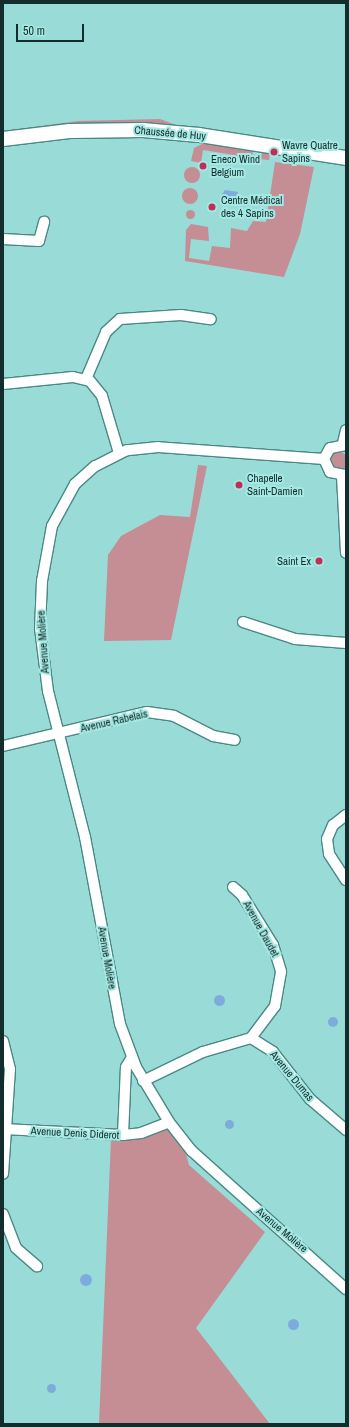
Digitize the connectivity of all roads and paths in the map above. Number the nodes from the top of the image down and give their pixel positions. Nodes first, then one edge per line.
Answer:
1 (3, 139) edge
2 (343, 156) edge
3 (44, 222) dead end
4 (3, 239) edge
5 (211, 319) dead end
6 (86, 379) junction
7 (3, 384) edge
8 (346, 430) edge
9 (344, 444) edge
10 (119, 453) junction
11 (324, 459) junction
12 (344, 475) edge
13 (346, 553) edge
14 (243, 622) dead end
15 (346, 642) edge
16 (59, 733) junction
17 (235, 740) dead end
18 (3, 746) edge
19 (346, 815) edge
20 (346, 880) edge
21 (233, 887) dead end
22 (251, 1038) junction
23 (3, 1041) edge
24 (132, 1057) junction
25 (143, 1081) junction
26 (169, 1122) junction
27 (5, 1129) edge
28 (346, 1130) edge
29 (124, 1135) junction
30 (3, 1174) edge
31 (3, 1214) edge
32 (37, 1266) dead end
33 (346, 1289) edge

1 - 2 main road, Chaussée de Huy
3 - 4 street
5 - 6 street
6 - 7 street
6 - 10 street
8 - 9 street
9 - 11 street
10 - 11 street, Avenue Molière
10 - 16 street, Avenue Molière
11 - 12 street
12 - 13 street
14 - 15 street
16 - 17 street, Avenue Rabelais
16 - 18 street, Avenue Rabelais
16 - 24 street, Avenue Molière
19 - 20 street
21 - 22 street, Avenue Daudet
22 - 25 street
22 - 28 street, Avenue Dumas
23 - 27 street
24 - 25 street, Avenue Molière
24 - 29 street
25 - 26 street, Avenue Molière
26 - 29 street, Avenue Denis Diderot
26 - 33 street, Avenue Molière
27 - 29 street, Avenue Denis Diderot
27 - 30 street
31 - 32 street

